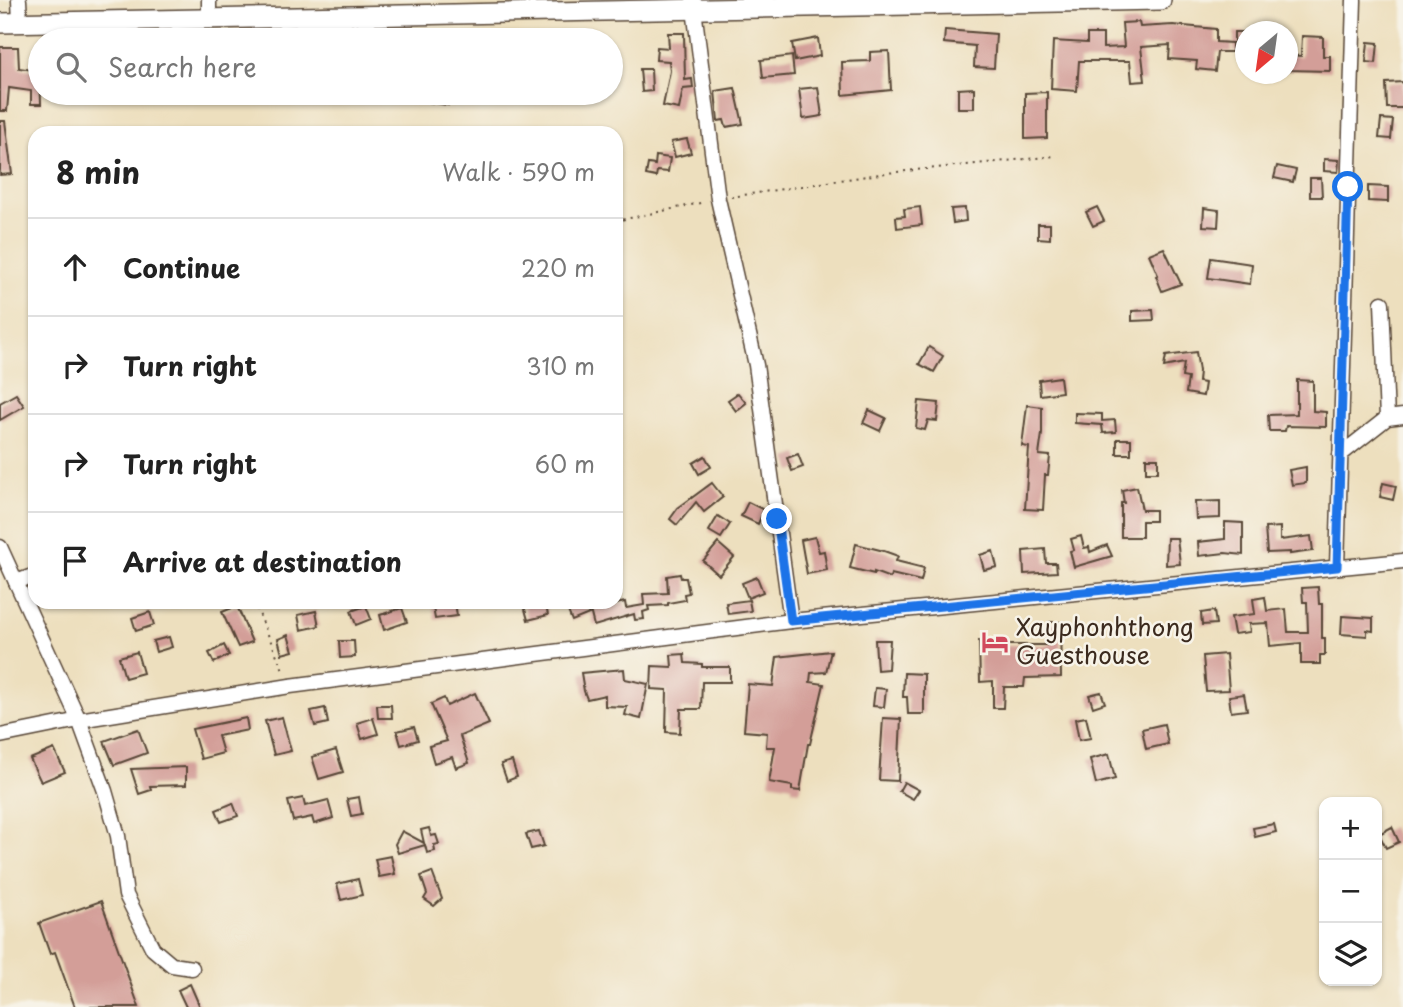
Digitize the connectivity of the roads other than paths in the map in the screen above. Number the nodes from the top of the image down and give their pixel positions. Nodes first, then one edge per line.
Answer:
1 (19, 0) edge
2 (1161, 0) edge
3 (1354, 0) edge
4 (1013, 1) edge
5 (693, 5) edge
6 (209, 9) edge
7 (20, 22) junction
8 (0, 23) edge
9 (1382, 303) dead end
10 (1403, 416) edge
11 (1387, 418) junction
12 (1340, 455) junction
13 (0, 547) edge
14 (1403, 561) edge
15 (1337, 567) junction
16 (28, 578) edge
17 (16, 582) junction
18 (28, 608) edge
19 (28, 609) edge
20 (791, 621) junction
21 (79, 720) junction
22 (0, 736) edge
23 (192, 968) dead end

1 - 7 street
2 - 4 highway
3 - 12 street
4 - 5 highway
5 - 6 highway
5 - 20 street
6 - 7 highway
7 - 8 highway
9 - 11 street
10 - 11 street
11 - 12 street
12 - 15 street
13 - 17 street
14 - 15 street
15 - 20 street
16 - 17 street
17 - 18 street
19 - 21 street
20 - 21 street
21 - 22 street
21 - 23 street

